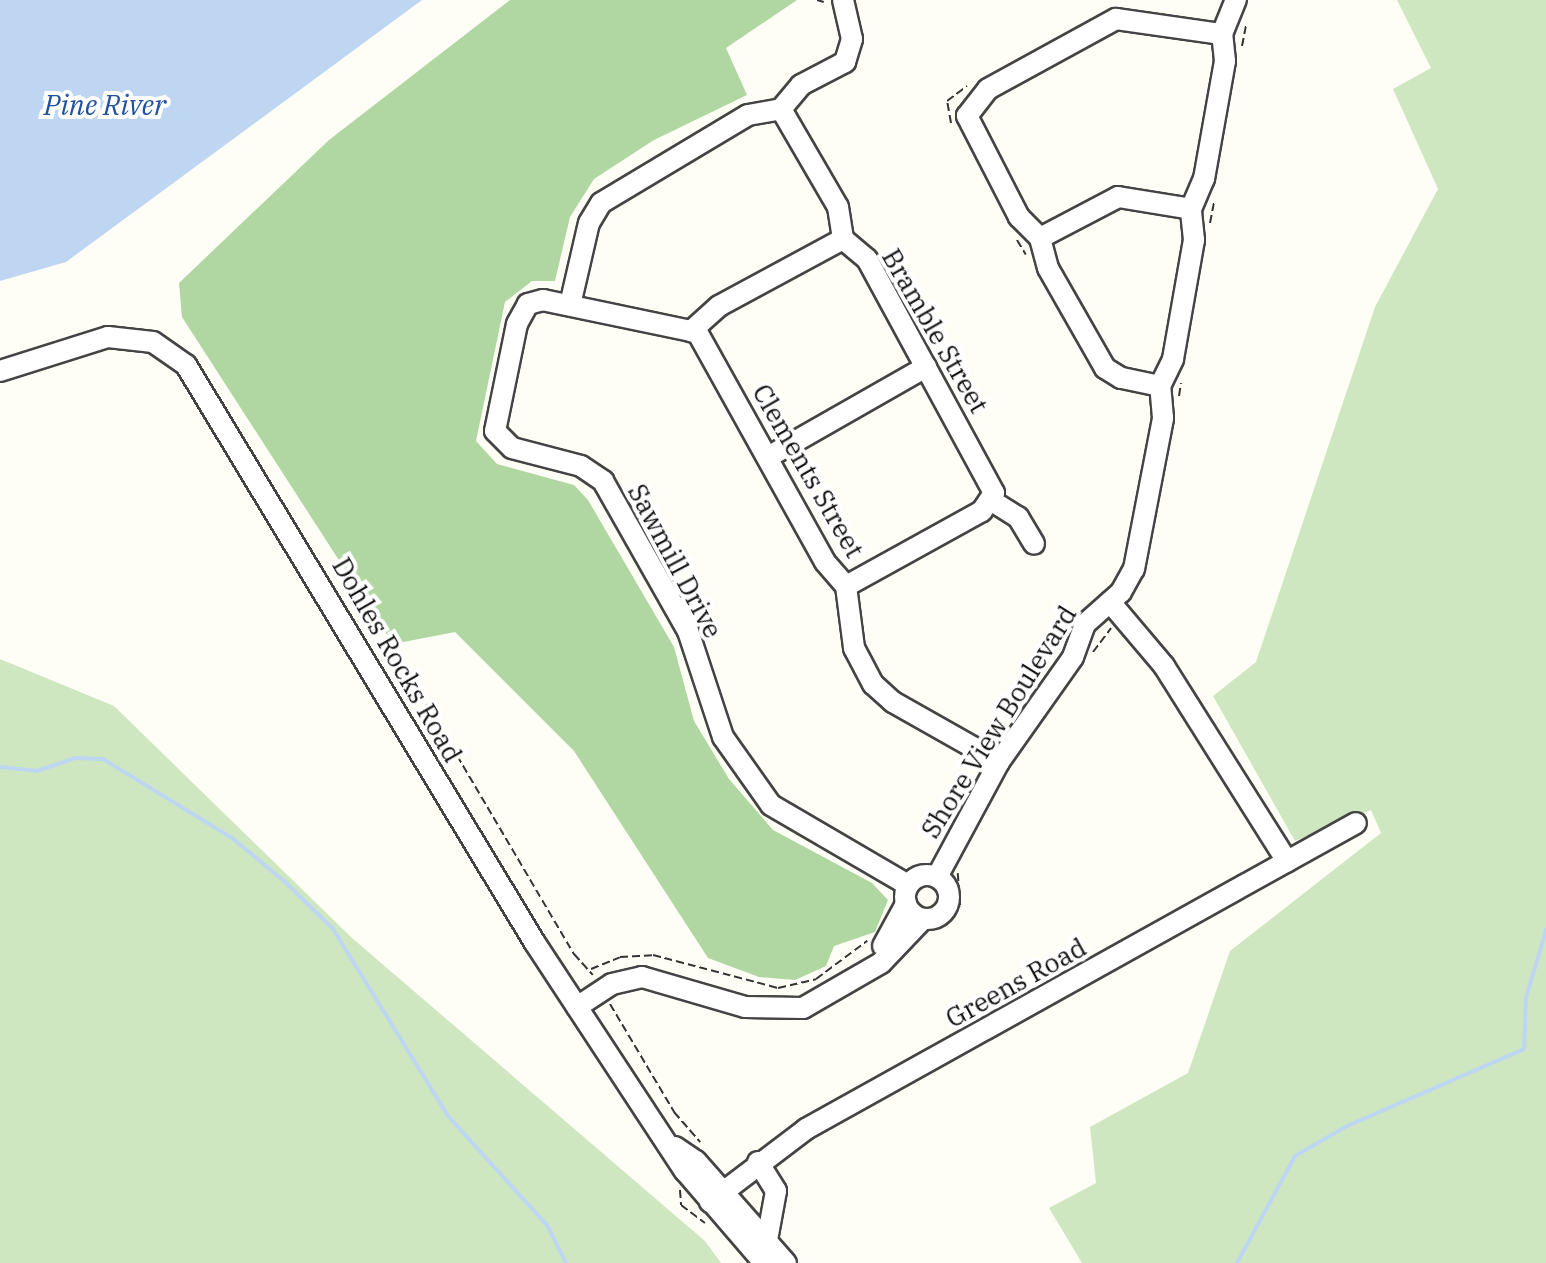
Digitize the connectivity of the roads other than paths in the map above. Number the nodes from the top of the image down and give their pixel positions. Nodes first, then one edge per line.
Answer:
1 (836, 1) edge
2 (1242, 6) edge
3 (1128, 9) edge
4 (1222, 34) junction
5 (781, 109) junction
6 (1191, 209) junction
7 (1040, 238) junction
8 (843, 239) junction
9 (570, 305) junction
10 (696, 330) junction
11 (926, 367) junction
12 (0, 371) edge
13 (1160, 386) junction
14 (768, 457) junction
15 (992, 501) junction
16 (1034, 544) dead end
17 (846, 586) junction
18 (1110, 602) junction
19 (999, 762) junction
20 (1356, 823) dead end
21 (1287, 861) junction
22 (937, 877) junction
23 (907, 895) junction
24 (926, 926) junction
25 (574, 1002) junction
26 (758, 1162) junction
27 (717, 1197) junction
28 (767, 1240) junction
29 (764, 1263) edge
30 (786, 1263) edge

1 - 5 street
2 - 4 street, Shore View Boulevard
3 - 4 street
3 - 7 street
4 - 6 street, Shore View Boulevard
5 - 8 street, Bramble Street
5 - 9 street
6 - 7 street
6 - 13 street, Shore View Boulevard
7 - 13 street
8 - 10 street
8 - 11 street, Bramble Street
9 - 10 street, Sawmill Drive
9 - 23 street, Sawmill Drive
10 - 14 street, Clements Street
11 - 14 street
11 - 15 street, Bramble Street
12 - 25 street, Dohles Rocks Road
13 - 18 street, Shore View Boulevard
14 - 17 street, Clements Street
15 - 16 street
15 - 17 street
17 - 19 street, Clements Street
18 - 19 street, Shore View Boulevard
18 - 21 street
19 - 22 street, Shore View Boulevard
20 - 21 street, Greens Road
21 - 26 street, Greens Road
22 - 23 street
22 - 24 street
23 - 24 street
23 - 25 street
24 - 25 street
25 - 27 street, Dohles Rocks Road
26 - 27 street, Greens Road
26 - 28 street
27 - 28 street, Dohles Rocks Road
27 - 29 street, Dohles Rocks Road
28 - 30 street, Dohles Rocks Road

